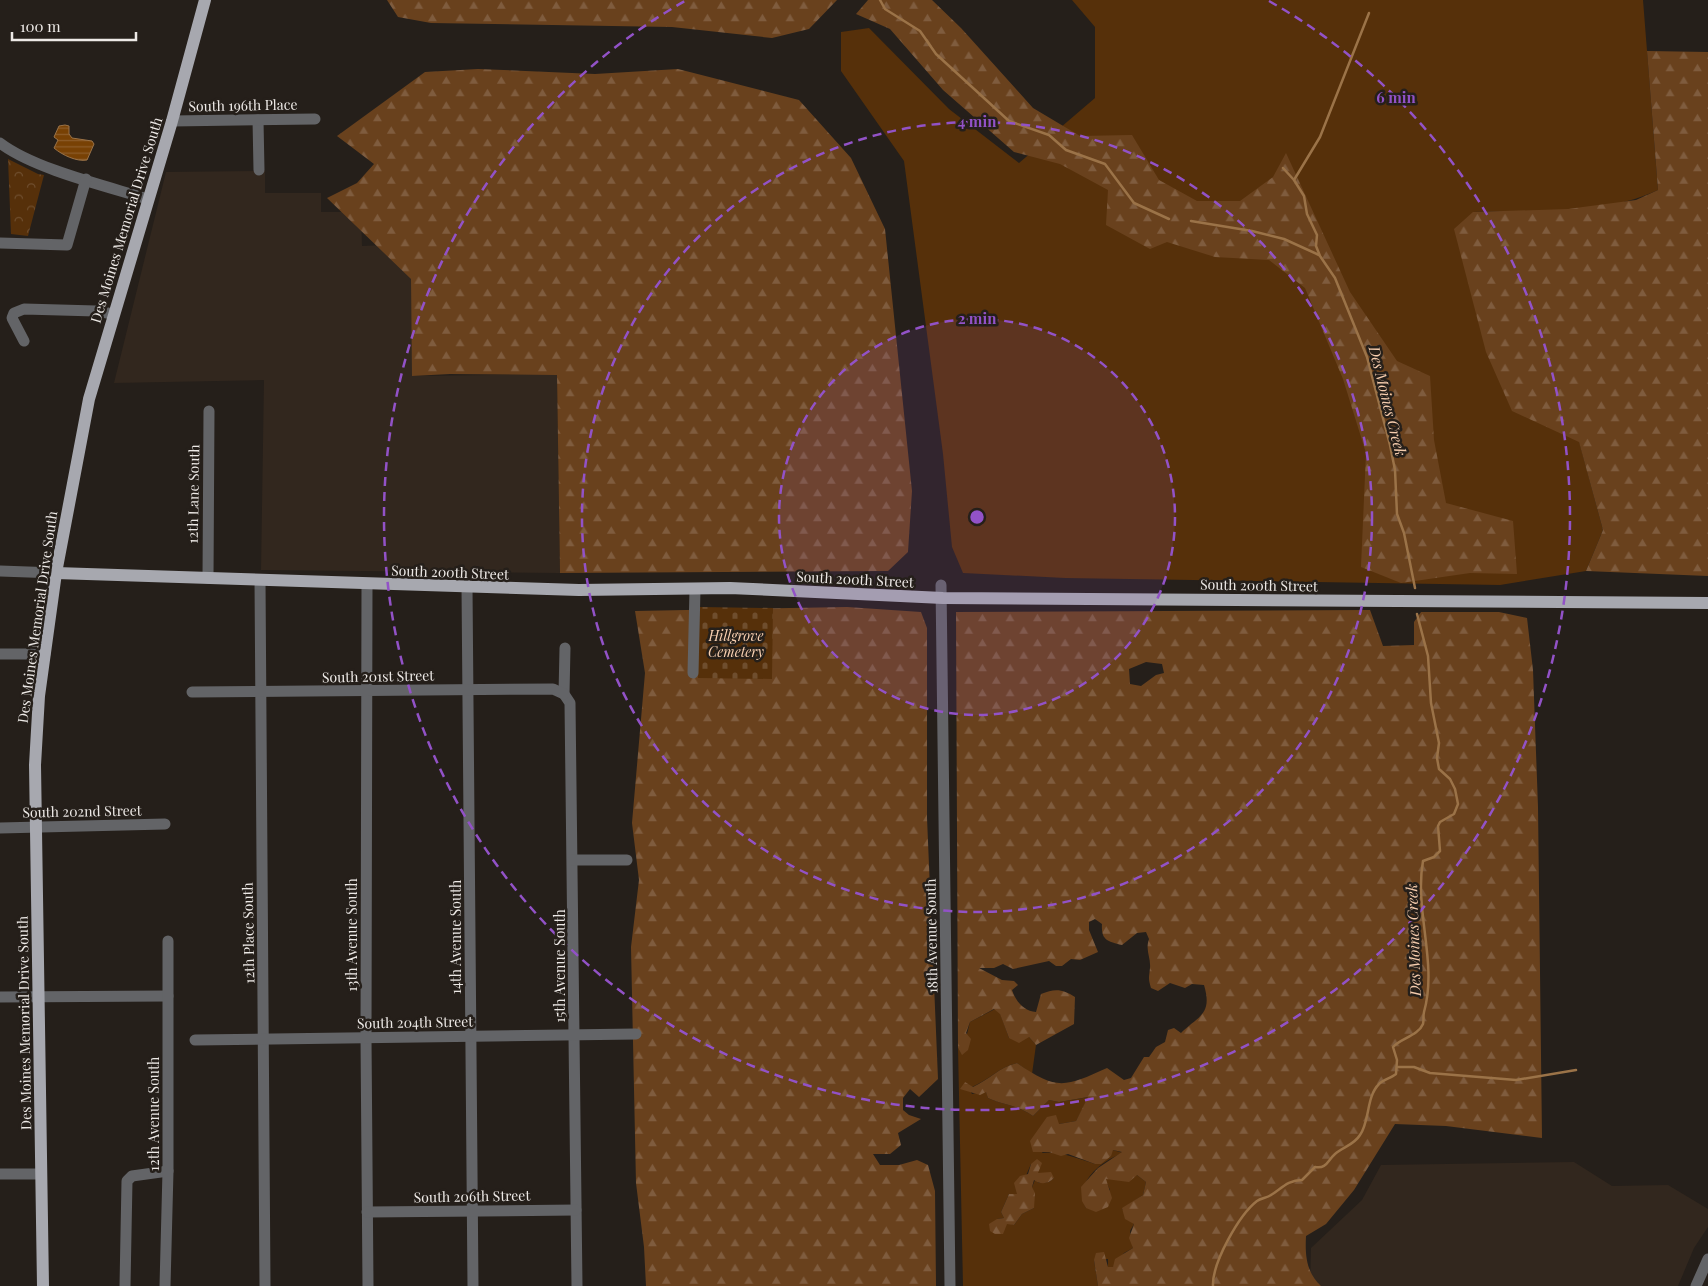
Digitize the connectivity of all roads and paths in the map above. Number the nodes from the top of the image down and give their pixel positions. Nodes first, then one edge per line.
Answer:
1 (205, 0) edge
2 (315, 119) dead end
3 (258, 120) junction
4 (172, 121) junction
5 (0, 143) edge
6 (258, 170) dead end
7 (86, 179) junction
8 (148, 200) junction
9 (0, 243) edge
10 (113, 314) junction
11 (24, 341) dead end
12 (209, 411) dead end
13 (0, 571) edge
14 (56, 573) junction
15 (208, 578) junction
16 (260, 580) junction
17 (367, 584) junction
18 (941, 585) dead end
19 (467, 587) junction
20 (695, 589) junction
21 (943, 598) junction
22 (1708, 603) edge
23 (565, 648) dead end
24 (0, 654) edge
25 (44, 654) junction
26 (693, 673) dead end
27 (468, 690) junction
28 (366, 691) junction
29 (192, 692) dead end
30 (260, 692) junction
31 (564, 694) junction
32 (165, 824) dead end
33 (36, 827) junction
34 (0, 828) edge
35 (573, 860) junction
36 (626, 860) dead end
37 (168, 941) dead end
38 (168, 996) junction
39 (0, 997) edge
40 (39, 997) junction
41 (636, 1034) dead end
42 (575, 1035) junction
43 (470, 1036) junction
44 (264, 1038) junction
45 (366, 1038) junction
46 (195, 1040) dead end
47 (168, 1171) junction
48 (0, 1174) edge
49 (41, 1174) junction
50 (576, 1210) junction
51 (473, 1211) junction
52 (367, 1212) junction
53 (1708, 1258) edge
54 (44, 1286) edge
55 (125, 1286) edge
56 (165, 1286) edge
57 (265, 1286) edge
58 (368, 1286) edge
59 (473, 1286) edge
60 (577, 1286) edge
61 (950, 1286) edge
62 (1696, 1286) edge

1 - 4 main road, Des Moines Memorial Drive South
2 - 3 street, South 196th Place
3 - 4 street, South 196th Place
3 - 6 street
4 - 8 main road, Des Moines Memorial Drive South
5 - 7 street
7 - 8 street
7 - 9 street
8 - 10 main road, Des Moines Memorial Drive South
10 - 11 street
10 - 14 main road, Des Moines Memorial Drive South
12 - 15 street, 12th Lane South
13 - 14 street, South 200th Street
14 - 15 main road, South 200th Street
14 - 25 main road, Des Moines Memorial Drive South
15 - 16 main road, South 200th Street
16 - 17 main road, South 200th Street
16 - 30 street, 12th Place South
17 - 19 main road, South 200th Street
17 - 28 street, 13th Avenue South
18 - 21 street, 18th Avenue South
19 - 20 main road, South 200th Street
19 - 27 street, 14th Avenue South
20 - 21 main road, South 200th Street
20 - 26 street
21 - 22 main road, South 200th Street
21 - 61 street, 18th Avenue South
23 - 31 street, 15th Avenue South
24 - 25 street
25 - 33 main road, Des Moines Memorial Drive South
27 - 28 street, South 201st Street
27 - 31 street, South 201st Street
27 - 43 street, 14th Avenue South
28 - 30 street, South 201st Street
28 - 45 street, 13th Avenue South
29 - 30 street, South 201st Street
30 - 44 street, 12th Place South
31 - 35 street, 15th Avenue South
32 - 33 street, South 202nd Street
33 - 34 street, South 202nd Street
33 - 40 main road, Des Moines Memorial Drive South
35 - 36 street
35 - 42 street, 15th Avenue South
37 - 38 street, 12th Avenue South
38 - 40 street
38 - 47 street, 12th Avenue South
39 - 40 street
40 - 49 main road, Des Moines Memorial Drive South
41 - 42 street, South 204th Street
42 - 43 street, South 204th Street
42 - 50 street, 15th Avenue South
43 - 45 street, South 204th Street
43 - 51 street, 14th Avenue South
44 - 45 street, South 204th Street
44 - 46 street, South 204th Street
44 - 57 street, 12th Place South
45 - 52 street, 13th Avenue South
47 - 55 street
47 - 56 street, 12th Avenue South
48 - 49 street
49 - 54 main road, Des Moines Memorial Drive South
50 - 51 street, South 206th Street
50 - 60 street, 15th Avenue South
51 - 52 street, South 206th Street
51 - 59 street, 14th Avenue South
52 - 58 street, 13th Avenue South
53 - 62 street

